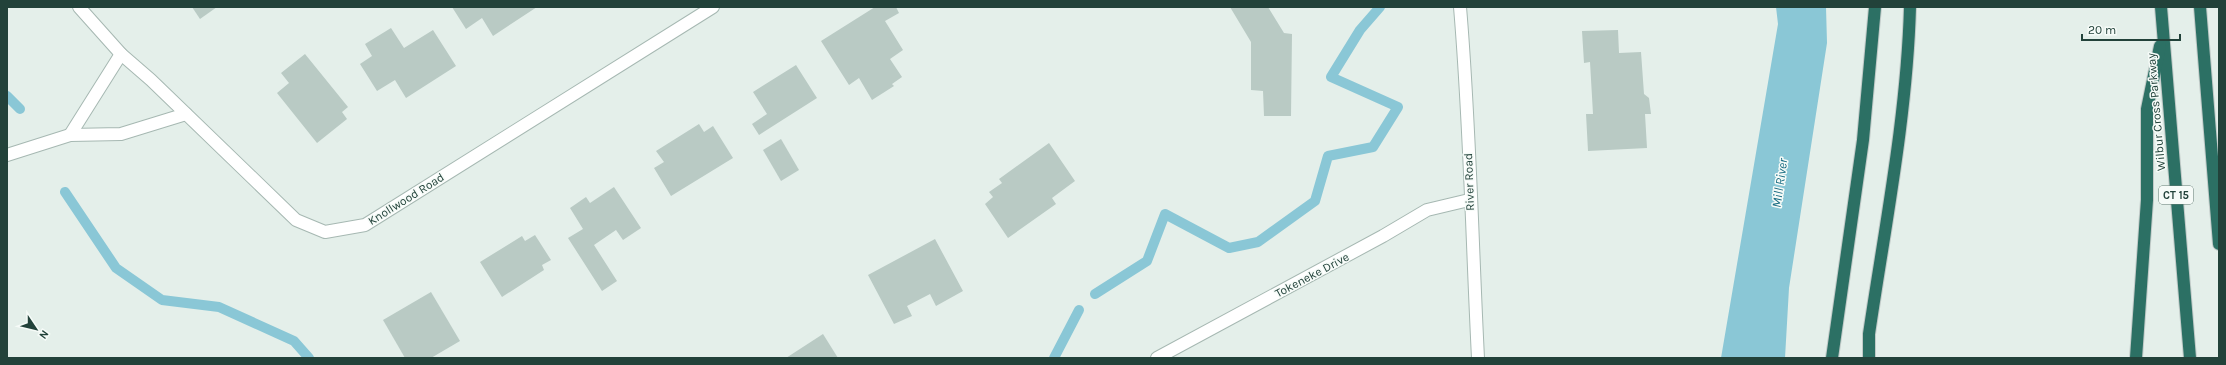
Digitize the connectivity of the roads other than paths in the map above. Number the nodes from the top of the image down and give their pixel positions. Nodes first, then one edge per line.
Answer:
1 (79, 7) edge
2 (713, 7) edge
3 (1460, 7) edge
4 (1875, 7) edge
5 (1910, 7) edge
6 (2161, 7) edge
7 (2200, 7) edge
8 (2163, 33) junction
9 (121, 54) junction
10 (186, 114) junction
11 (70, 135) junction
12 (7, 155) edge
13 (1469, 200) junction
14 (2219, 244) edge
15 (1158, 358) edge
16 (1478, 358) edge
17 (1832, 358) edge
18 (1869, 358) edge
19 (2136, 358) edge
20 (2190, 358) edge

1 - 9 street, Knollwood Road
2 - 10 street, Knollwood Road
3 - 13 street, River Road
4 - 17 highway
5 - 18 highway
6 - 8 highway, Wilbur Cross Parkway / CT 15
7 - 14 highway
8 - 19 highway
8 - 20 highway, Wilbur Cross Parkway / CT 15
9 - 10 street, Knollwood Road
9 - 11 street
10 - 11 street
11 - 12 street
13 - 15 street, Tokeneke Drive
13 - 16 street, River Road

